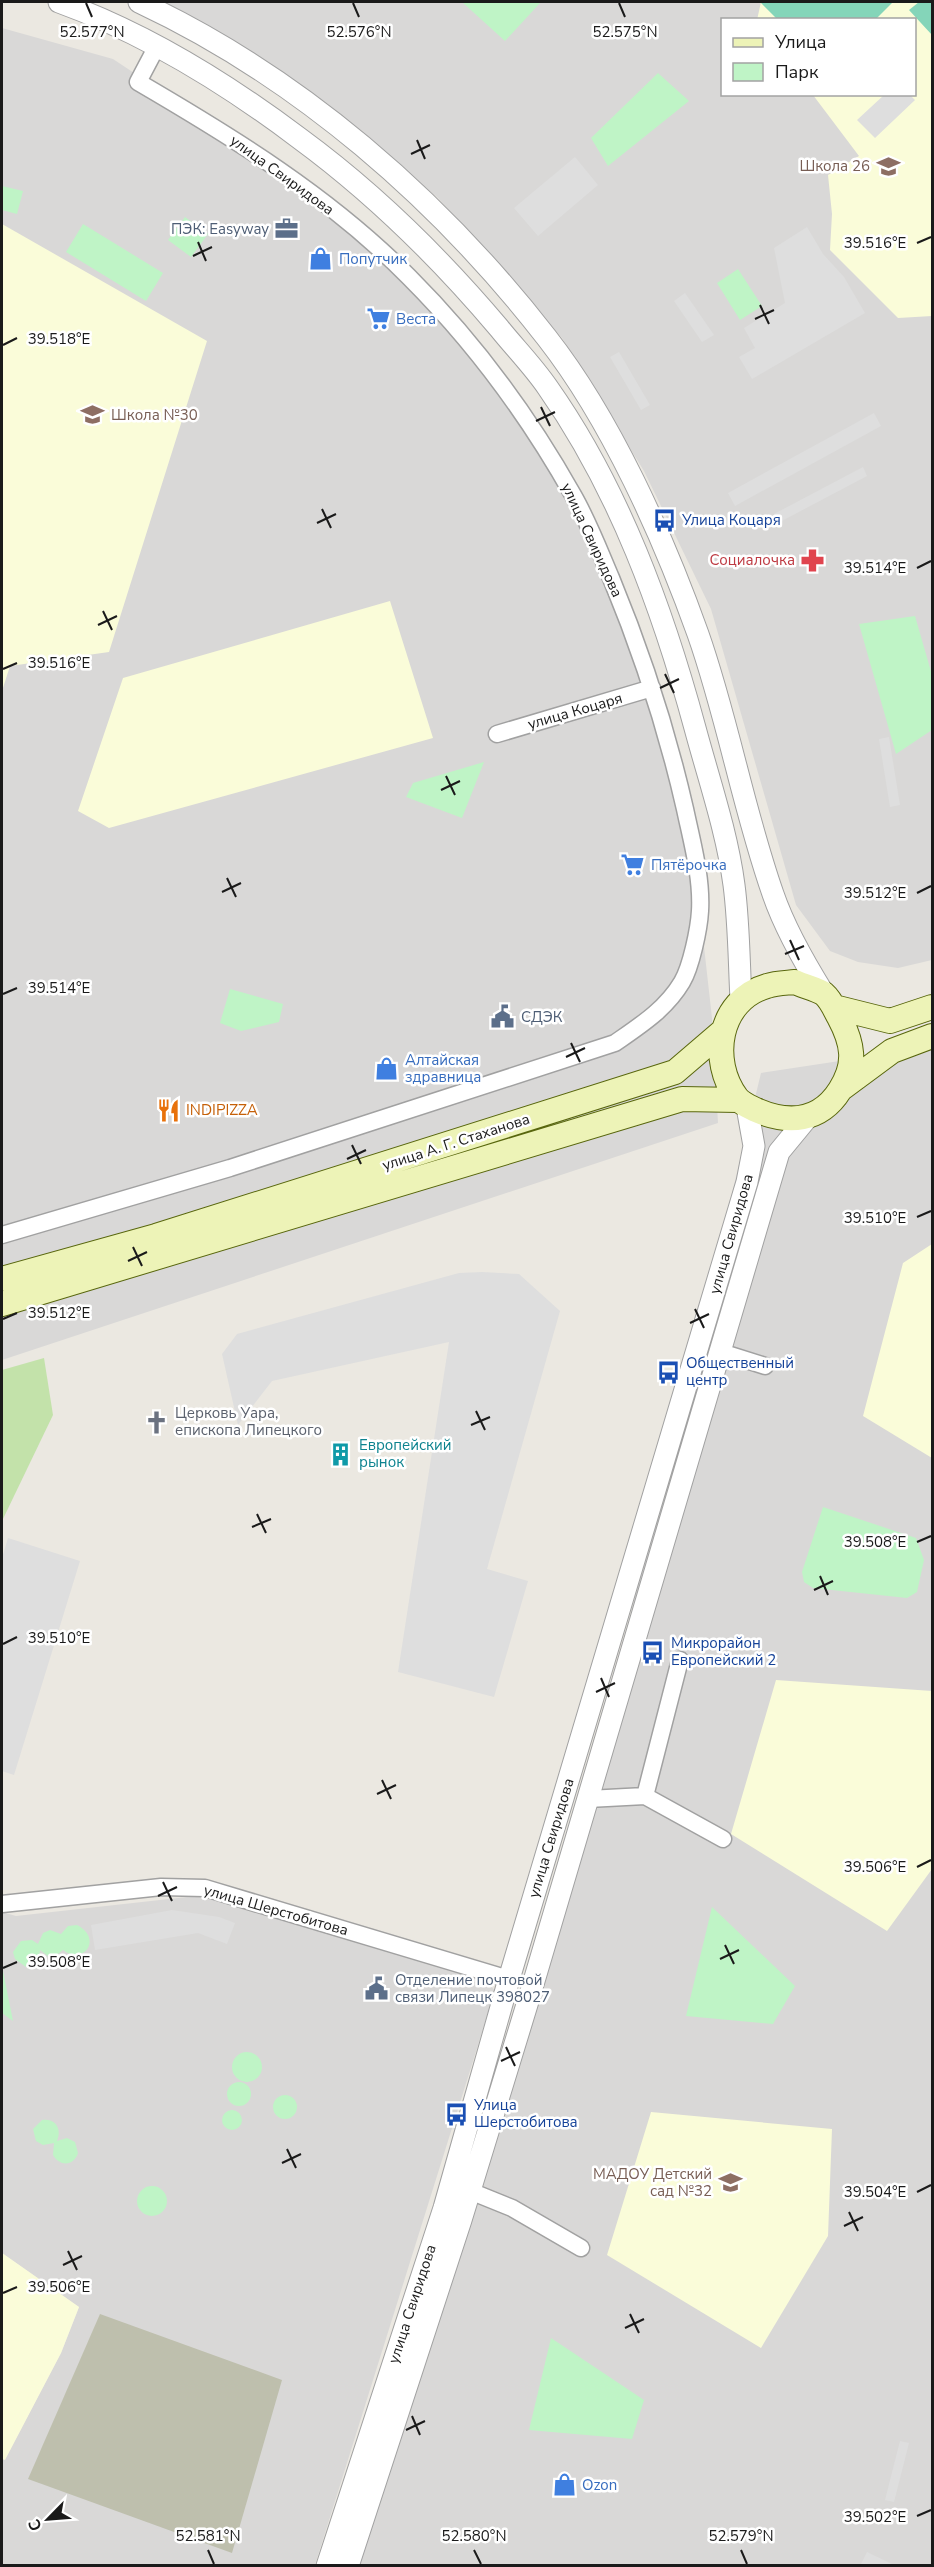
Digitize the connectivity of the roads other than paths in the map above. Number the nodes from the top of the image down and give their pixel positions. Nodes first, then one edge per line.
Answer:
1 (59, 2) edge
2 (139, 2) edge
3 (157, 46) junction
4 (652, 688) junction
5 (497, 734) dead end
6 (741, 1000) junction
7 (829, 1001) junction
8 (933, 1007) edge
9 (724, 1029) junction
10 (933, 1036) edge
11 (840, 1090) junction
12 (743, 1103) junction
13 (807, 1118) junction
14 (2, 1235) edge
15 (2, 1279) edge
16 (2, 1304) edge
17 (721, 1352) junction
18 (765, 1366) dead end
19 (680, 1660) dead end
20 (645, 1796) junction
21 (588, 1799) junction
22 (723, 1839) dead end
23 (2, 1904) edge
24 (509, 1979) junction
25 (470, 2191) junction
26 (581, 2248) dead end
27 (327, 2565) edge
28 (348, 2565) edge

1 - 3 street
2 - 7 street
3 - 4 street, улица Свиридова
3 - 6 street
4 - 5 street, улица Коцаря
4 - 14 street, улица Свиридова
6 - 7 main road
6 - 9 main road
7 - 8 main road
7 - 11 main road
9 - 12 main road
9 - 15 main road, улица А. Г. Стаханова
10 - 11 main road
11 - 13 main road
12 - 13 main road
12 - 16 main road, улица А. Г. Стаханова
12 - 24 street, улица Свиридова
13 - 17 street, улица Свиридова
17 - 18 street
17 - 21 street, улица Свиридова
19 - 20 street
20 - 21 street
20 - 22 street
21 - 25 street, улица Свиридова
23 - 24 street, улица Шерстобитова
24 - 27 street, улица Свиридова
25 - 26 street
25 - 28 street, улица Свиридова

